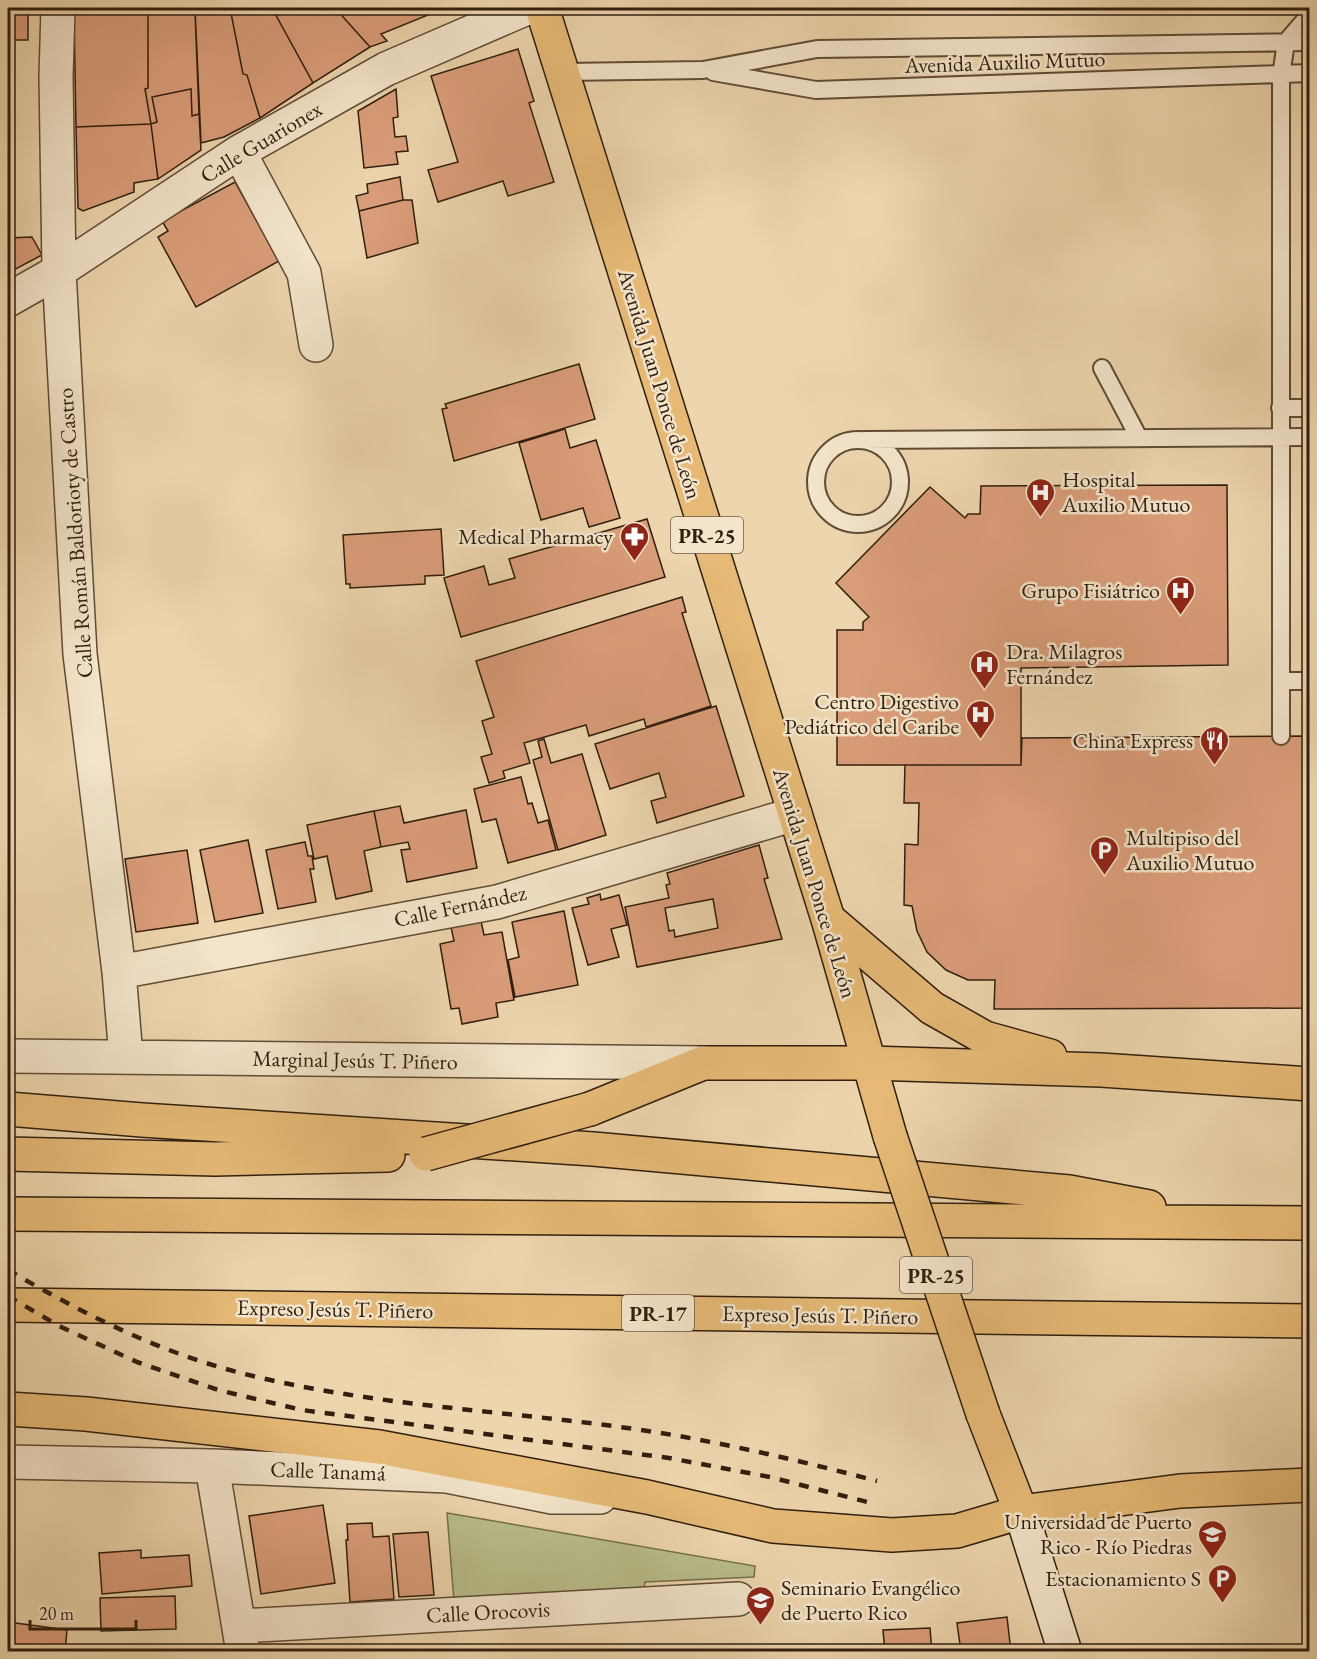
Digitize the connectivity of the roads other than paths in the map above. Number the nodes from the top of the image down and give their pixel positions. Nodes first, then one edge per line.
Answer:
1 (58, 8) edge
2 (527, 8) edge
3 (542, 8) edge
4 (1310, 14) edge
5 (1286, 42) junction
6 (1310, 42) edge
7 (703, 70) junction
8 (564, 72) junction
9 (1310, 74) edge
10 (1281, 76) junction
11 (239, 152) junction
12 (59, 271) junction
13 (8, 300) edge
14 (316, 345) dead end
15 (1102, 368) dead end
16 (1280, 408) junction
17 (1310, 408) edge
18 (1280, 437) junction
19 (1310, 437) edge
20 (1139, 438) junction
21 (864, 440) junction
22 (1281, 681) junction
23 (1310, 681) edge
24 (1281, 736) dead end
25 (795, 814) junction
26 (828, 919) junction
27 (119, 972) junction
28 (8, 1056) edge
29 (126, 1057) junction
30 (869, 1062) junction
31 (703, 1063) junction
32 (1101, 1070) junction
33 (1310, 1084) edge
34 (8, 1109) edge
35 (8, 1154) edge
36 (8, 1214) edge
37 (1234, 1222) junction
38 (1310, 1222) edge
39 (8, 1305) edge
40 (1310, 1321) edge
41 (8, 1409) edge
42 (8, 1462) edge
43 (212, 1466) junction
44 (1310, 1485) edge
45 (647, 1497) junction
46 (1021, 1512) junction
47 (738, 1599) dead end
48 (241, 1639) edge
49 (1065, 1652) edge

1 - 12 street, Calle Román Baldorioty de Castro
2 - 11 street, Calle Guarionex
3 - 8 main road, Avenida Juan Ponce de León / PR-25
4 - 5 lane
5 - 6 lane, Avenida Auxilio Mutuo
5 - 7 lane, Avenida Auxilio Mutuo
5 - 10 lane
7 - 8 lane, Avenida Auxilio Mutuo
7 - 10 lane, Avenida Auxilio Mutuo
8 - 25 main road, Avenida Juan Ponce de León / PR-25
9 - 10 lane, Avenida Auxilio Mutuo
10 - 16 lane
11 - 12 street, Calle Guarionex
11 - 14 street
12 - 13 street, Calle Guarionex
12 - 27 street, Calle Román Baldorioty de Castro
15 - 20 lane
16 - 17 lane
16 - 18 lane
18 - 19 lane
18 - 20 lane
18 - 22 lane
20 - 21 lane
21 - 21 lane
22 - 23 lane
22 - 24 lane
25 - 26 main road, Avenida Juan Ponce de León / PR-25
25 - 27 street, Calle Fernández
26 - 30 main road, Avenida Juan Ponce de León / PR-25
26 - 32 main road
27 - 29 street, Calle Román Baldorioty de Castro
28 - 29 street, Marginal Jesús T. Piñero
29 - 31 street, Marginal Jesús T. Piñero
30 - 31 main road
30 - 32 main road
30 - 46 main road, Avenida Juan Ponce de León / PR-25, bridge
31 - 35 main road, bridge
32 - 33 main road
34 - 37 main road
36 - 37 main road
37 - 38 main road
39 - 40 main road, Expreso Jesús T. Piñero / PR-17
41 - 45 main road
42 - 43 street, Calle Tanamá
43 - 45 street, Calle Tanamá
43 - 48 street
44 - 46 main road
45 - 46 main road
46 - 49 street, Avenida Juan Ponce de León / PR-25
47 - 48 street, Calle Orocovis

